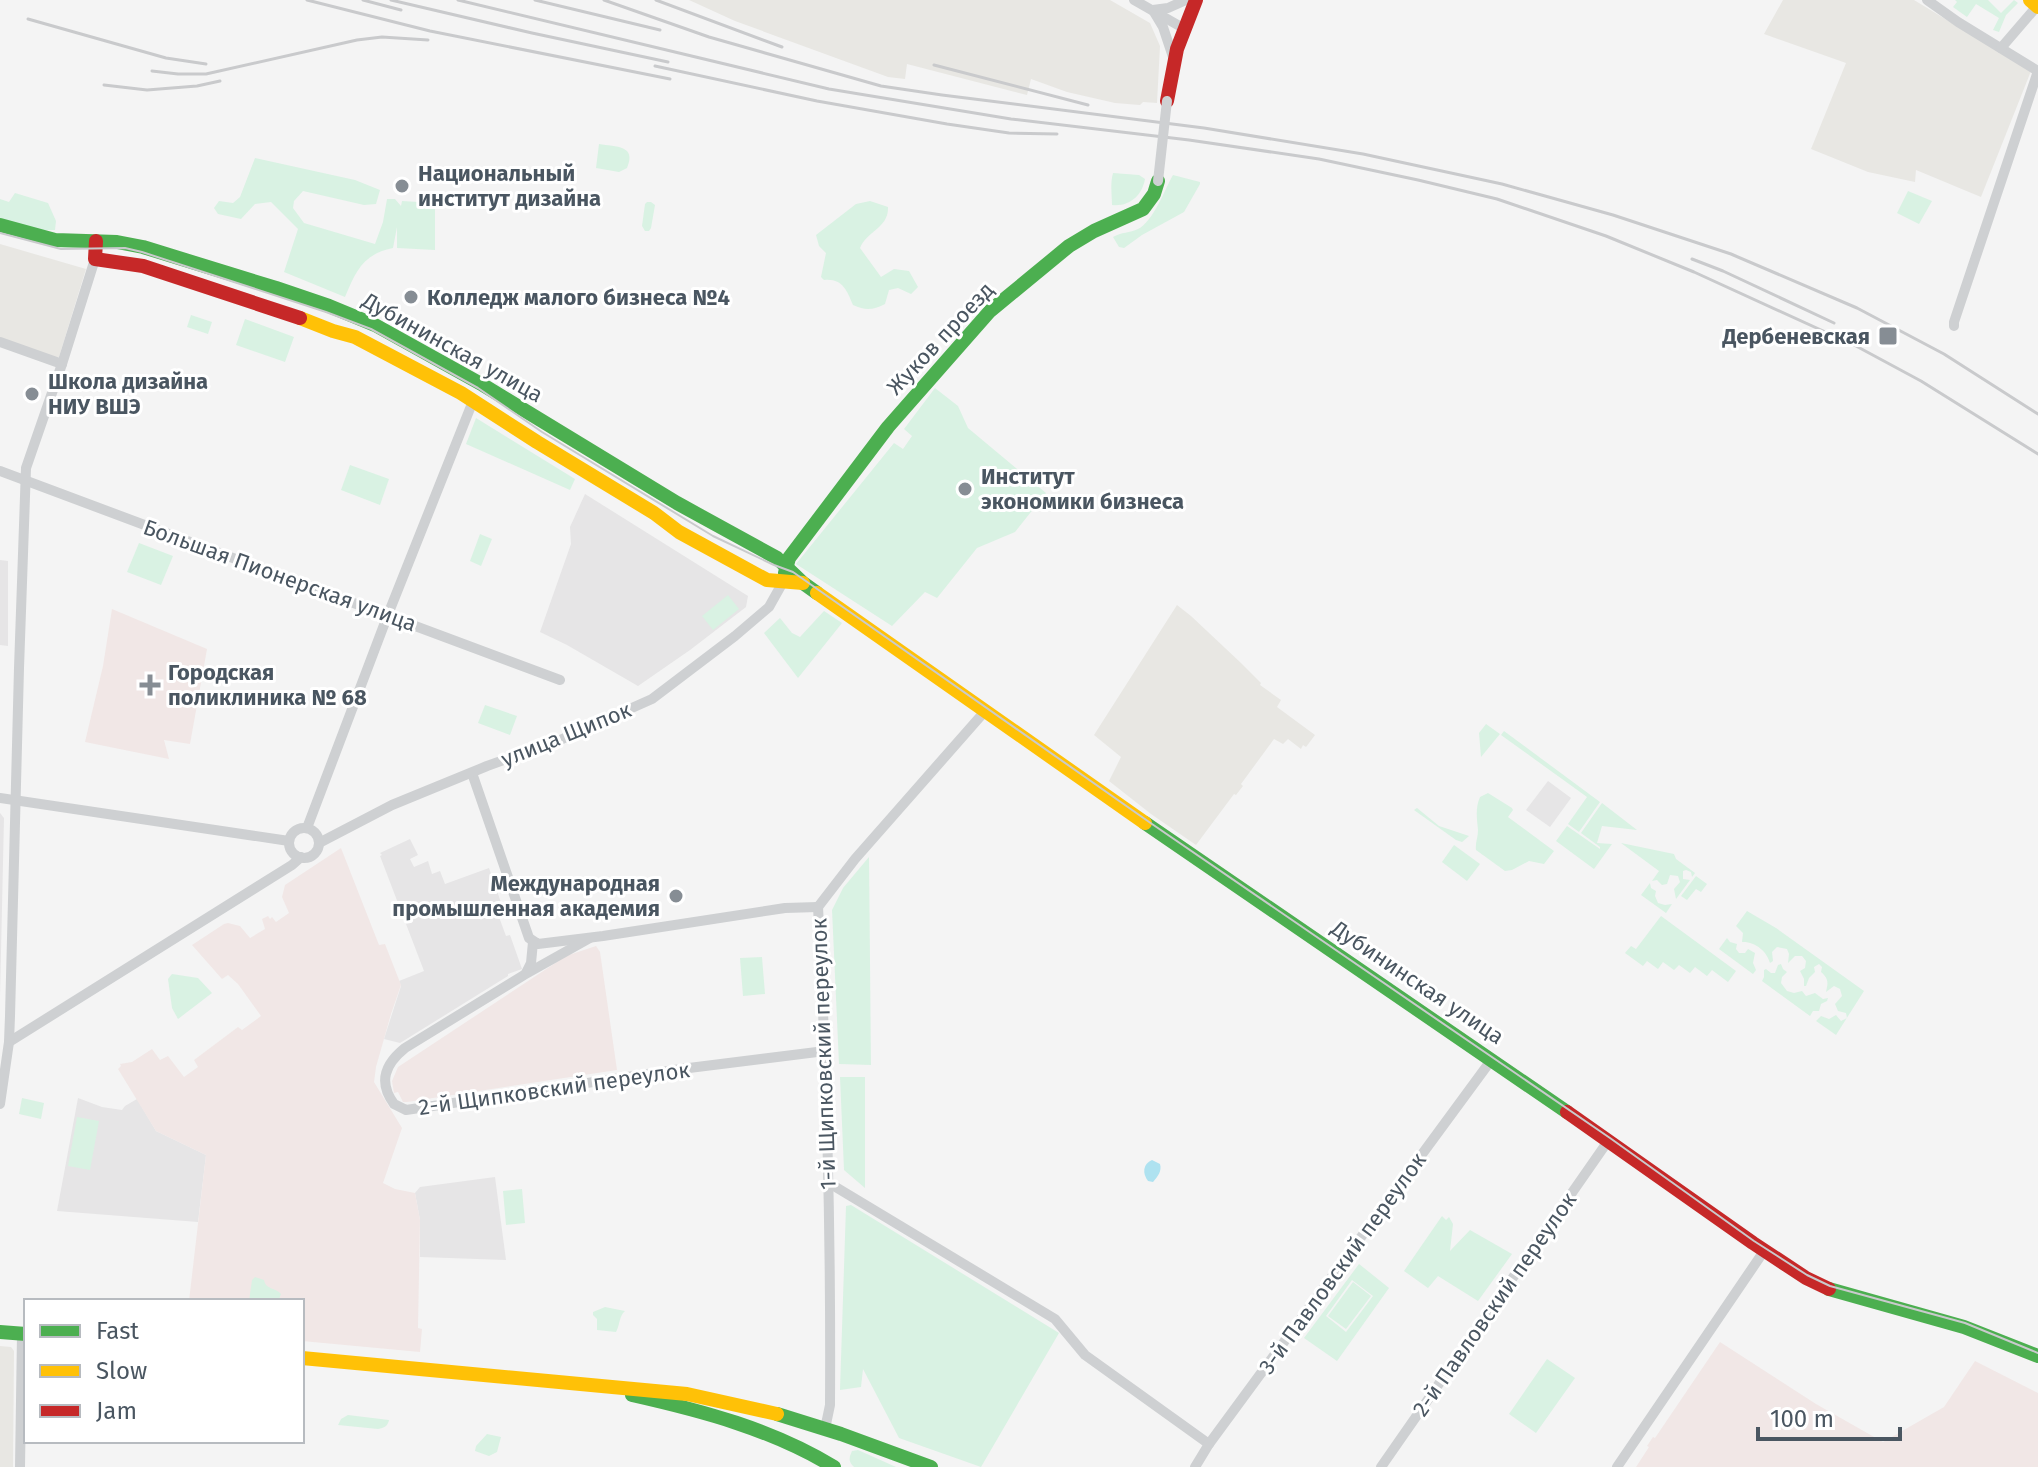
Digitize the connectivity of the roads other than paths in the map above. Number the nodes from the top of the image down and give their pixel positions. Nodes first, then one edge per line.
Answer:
1 (1134, 0) edge
2 (1186, 0) edge
3 (1196, 0) edge
4 (1927, 0) edge
5 (2030, 0) edge
6 (2038, 6) edge
7 (1153, 10) junction
8 (1183, 28) junction
9 (2001, 48) junction
10 (1173, 57) junction
11 (2038, 71) edge
12 (1167, 101) joint
13 (1158, 181) joint
14 (0, 225) edge
15 (96, 241) junction
16 (95, 259) junction
17 (1954, 326) dead end
18 (0, 342) edge
19 (62, 364) junction
20 (473, 401) junction
21 (0, 471) edge
22 (25, 480) junction
23 (788, 562) junction
24 (783, 582) junction
25 (803, 583) junction
26 (387, 617) junction
27 (560, 680) dead end
28 (986, 710) junction
29 (472, 773) junction
30 (0, 798) edge
31 (15, 800) junction
32 (307, 828) junction
33 (289, 841) junction
34 (319, 843) junction
35 (301, 857) junction
36 (818, 907) junction
37 (590, 938) junction
38 (533, 942) junction
39 (524, 975) junction
40 (9, 1042) junction
41 (825, 1051) junction
42 (1492, 1059) junction
43 (0, 1104) edge
44 (1608, 1141) junction
45 (829, 1183) junction
46 (1764, 1251) junction
47 (0, 1332) edge
48 (24, 1334) edge
49 (2038, 1356) edge
50 (304, 1358) edge
51 (560, 1381) junction
52 (825, 1429) junction
53 (1209, 1444) junction
54 (817, 1462) edge
55 (20, 1467) edge
56 (834, 1467) edge
57 (931, 1467) edge
58 (1195, 1467) edge
59 (1381, 1467) edge
60 (1617, 1467) edge

1 - 7 street
2 - 7 street
3 - 8 main road, Жуков проезд
4 - 9 street
5 - 6 main road
6 - 9 street
7 - 8 street
7 - 10 street
8 - 10 main road, Жуков проезд
9 - 11 street
10 - 12 main road, Жуков проезд
11 - 17 street
12 - 13 street, Жуков проезд, bridge
13 - 23 main road, Жуков проезд
14 - 15 main road, Дубининская улица
15 - 16 main road
15 - 23 main road, Дубининская улица
16 - 19 street
16 - 20 main road, Дубининская улица
18 - 19 street
19 - 22 street
20 - 24 main road, Дубининская улица
20 - 26 street
21 - 22 street, Большая Пионерская улица
22 - 26 street, Большая Пионерская улица
22 - 31 street
23 - 24 main road
23 - 25 main road, Дубининская улица
24 - 25 main road, Дубининская улица
24 - 29 street, улица Щипок
25 - 28 main road, Дубининская улица
26 - 27 street, Большая Пионерская улица
26 - 32 street
28 - 36 street
28 - 42 main road, Дубининская улица
29 - 34 street, улица Щипок
29 - 38 street
30 - 31 street
31 - 33 street
31 - 40 street
32 - 33 street
32 - 34 street
33 - 35 street
34 - 35 street
35 - 40 street
36 - 37 street, 1-й Щипковский переулок
36 - 41 street, 1-й Щипковский переулок
37 - 38 street, 1-й Щипковский переулок
37 - 39 street, 2-й Щипковский переулок
38 - 39 street
39 - 41 street, 2-й Щипковский переулок
40 - 43 street
41 - 45 street, 1-й Щипковский переулок
42 - 44 main road, Дубининская улица
42 - 53 street, 3-й Павловский переулок
44 - 46 main road, Дубининская улица
44 - 59 street, 2-й Павловский переулок
45 - 52 street, 1-й Щипковский переулок
45 - 53 street
46 - 49 main road, Дубининская улица
46 - 60 street
47 - 48 main road
48 - 55 street
50 - 51 main road
51 - 52 main road
51 - 54 main road
52 - 54 main road
52 - 57 main road
53 - 58 street, 3-й Павловский переулок
54 - 56 main road

